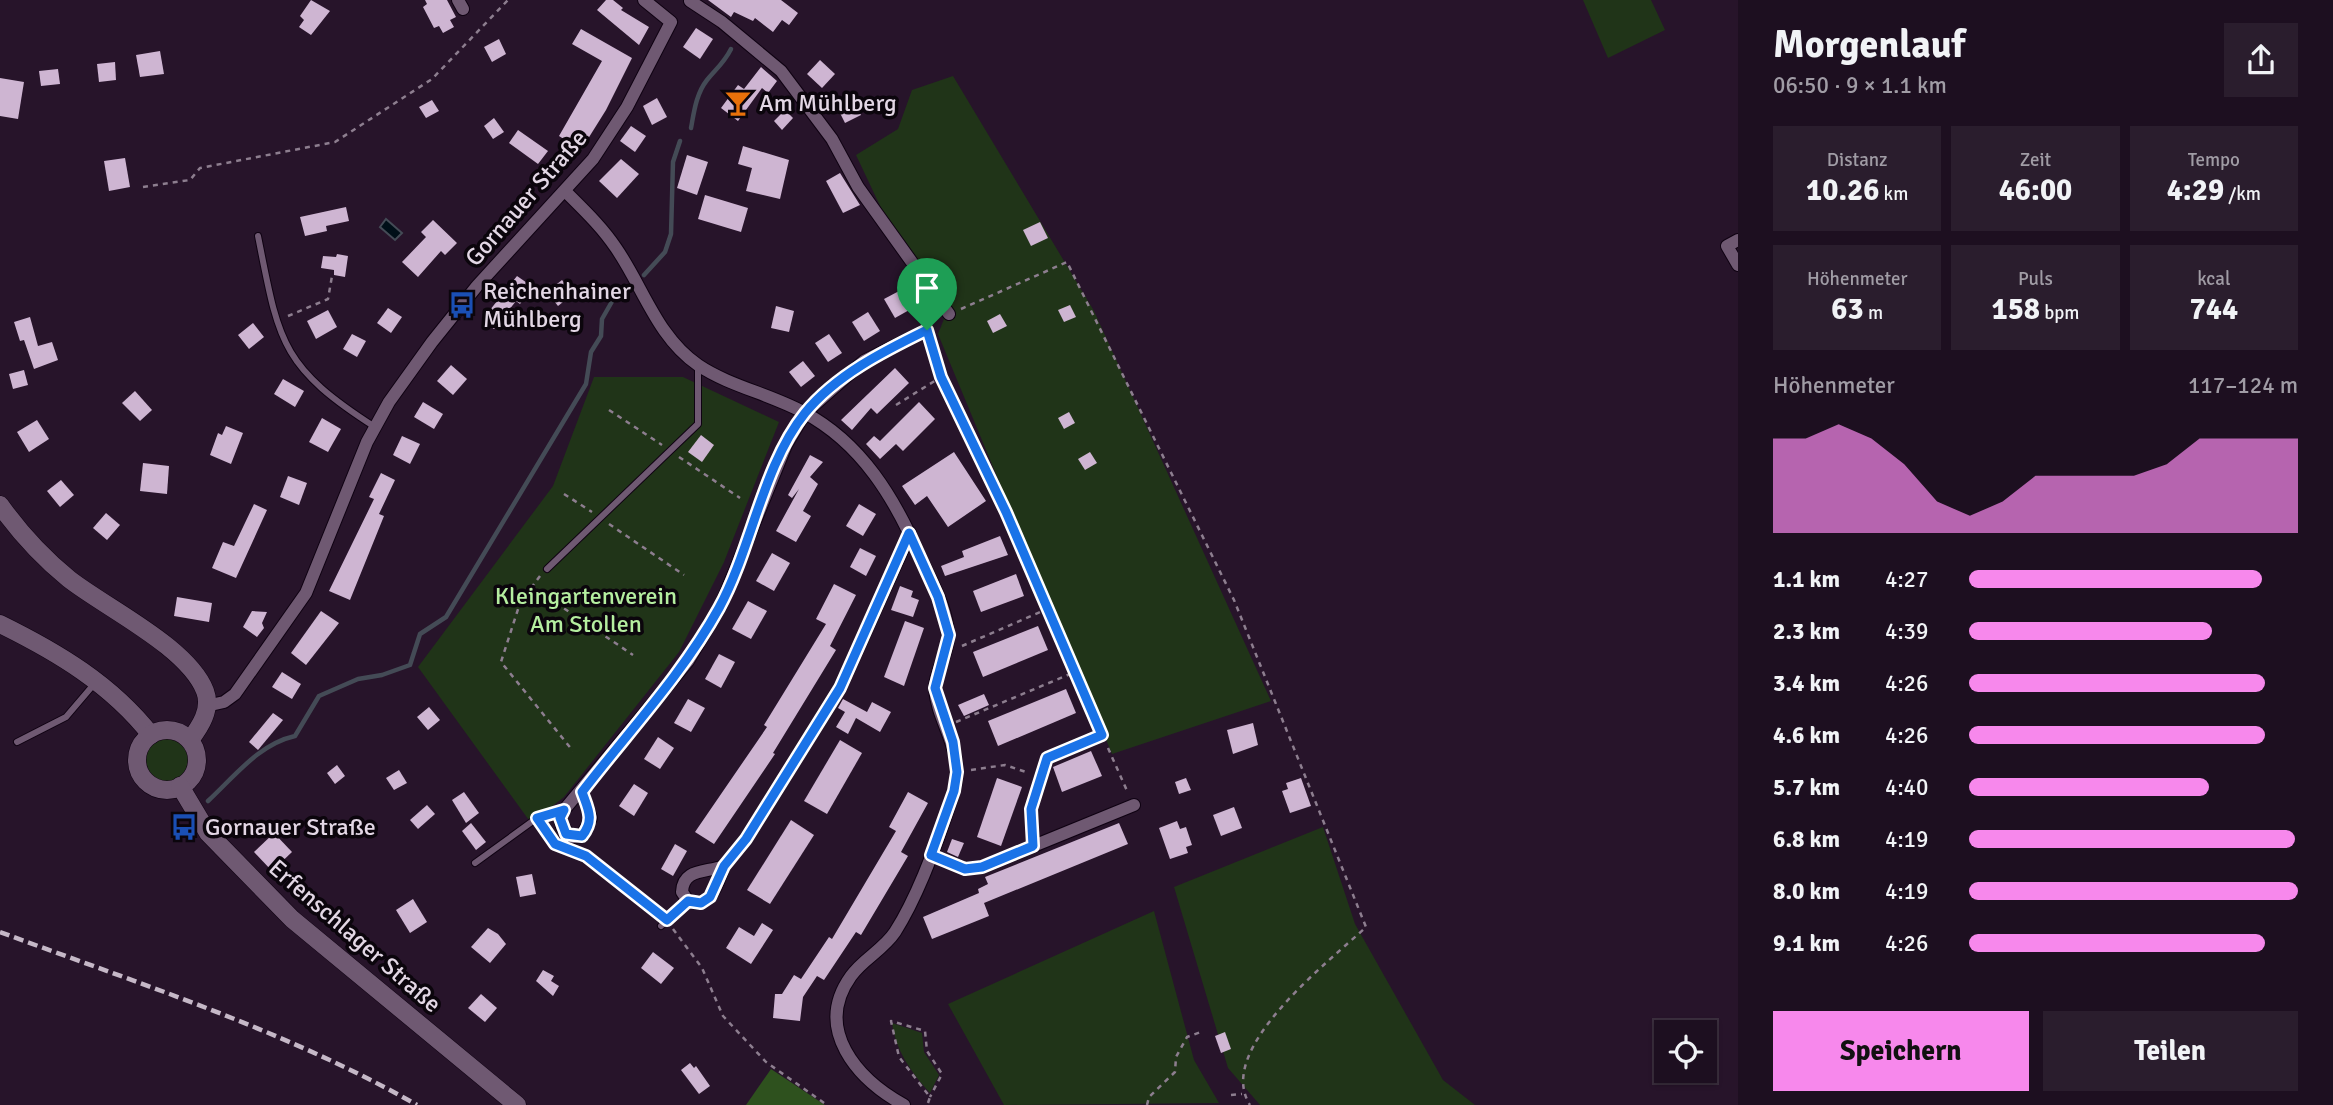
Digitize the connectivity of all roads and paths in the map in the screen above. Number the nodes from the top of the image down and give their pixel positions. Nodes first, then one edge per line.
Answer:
1 (508, 0) edge
2 (644, 0) edge
3 (690, 1) edge
4 (142, 187) dead end
5 (566, 192) junction
6 (258, 236) dead end
7 (1738, 240) edge
8 (1738, 265) edge
9 (332, 276) dead end
10 (949, 314) joint
11 (274, 320) junction
12 (927, 330) joint
13 (698, 364) junction
14 (941, 377) junction
15 (896, 405) dead end
16 (609, 410) dead end
17 (805, 413) junction
18 (375, 427) junction
19 (670, 451) junction
20 (564, 494) dead end
21 (740, 498) dead end
22 (0, 505) edge
23 (600, 518) junction
24 (909, 533) junction
25 (547, 569) joint
26 (684, 575) dead end
27 (531, 586) junction
28 (1047, 609) junction
29 (0, 624) edge
30 (948, 645) junction
31 (633, 655) dead end
32 (1075, 672) junction
33 (97, 682) junction
34 (206, 706) junction
35 (947, 726) junction
36 (151, 735) junction
37 (1102, 735) junction
38 (190, 740) junction
39 (18, 742) dead end
40 (573, 751) dead end
41 (957, 772) junction
42 (1041, 776) junction
43 (180, 786) junction
44 (582, 792) junction
45 (1134, 805) joint
46 (564, 810) junction
47 (537, 818) junction
48 (1033, 846) junction
49 (931, 855) junction
50 (475, 863) dead end
51 (724, 866) junction
52 (688, 901) junction
53 (667, 920) junction
54 (661, 926) dead end
55 (1200, 1032) dead end
56 (1243, 1094) junction
57 (1231, 1095) dead end
58 (930, 1097) junction
59 (928, 1103) dead end
60 (517, 1105) edge
61 (827, 1105) edge
62 (904, 1105) edge
63 (1147, 1105) edge
64 (1250, 1105) edge

1 - 4 path
2 - 5 street, Gornauer Straße
3 - 10 street
5 - 13 street
5 - 18 street, Gornauer Straße
6 - 11 lane
7 - 8 street
9 - 11 path
10 - 56 path
11 - 18 lane
12 - 14 path
12 - 17 street
13 - 17 street
13 - 19 lane
14 - 15 path
14 - 28 path
16 - 19 path
17 - 24 street
17 - 44 street
18 - 34 street, Gornauer Straße
19 - 21 path
19 - 23 lane
20 - 23 path
22 - 34 main road
23 - 25 lane
23 - 26 path
24 - 30 street
24 - 51 street
25 - 27 path
27 - 31 path
27 - 40 path
28 - 30 path
28 - 32 path
29 - 33 main road
30 - 35 street
32 - 35 path
32 - 37 path
33 - 36 main road
33 - 39 lane
34 - 38 main road
35 - 41 street
36 - 38 main road
36 - 43 main road
37 - 42 street
37 - 45 path
38 - 43 main road
41 - 42 path
41 - 49 street
42 - 48 street
43 - 60 main road, Erfenschlager Straße
44 - 46 street
44 - 46 street
45 - 48 street
46 - 47 lane
47 - 50 lane
47 - 53 path
48 - 49 street
49 - 62 street
51 - 52 street
51 - 52 street
52 - 53 lane
53 - 54 lane
53 - 61 path
55 - 63 path
56 - 57 path
56 - 64 path
58 - 58 path
58 - 59 path

